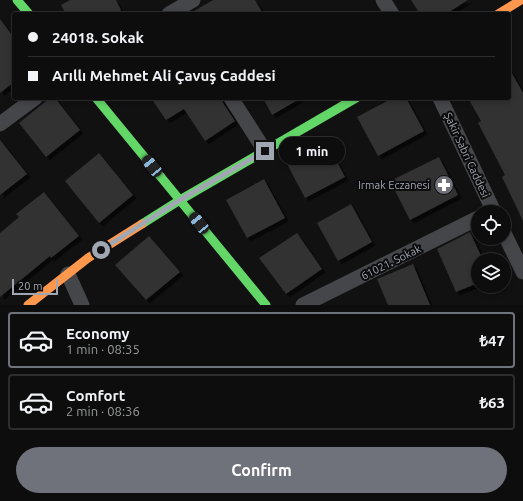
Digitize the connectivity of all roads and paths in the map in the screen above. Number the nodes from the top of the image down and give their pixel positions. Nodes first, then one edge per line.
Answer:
1 (17, 0) edge
2 (193, 0) edge
3 (383, 0) edge
4 (521, 0) edge
5 (26, 12) edge
6 (175, 12) edge
7 (391, 12) edge
8 (501, 12) edge
9 (32, 100) edge
10 (98, 100) edge
11 (232, 100) edge
12 (353, 100) edge
13 (441, 100) edge
14 (0, 124) edge
15 (265, 151) junction
16 (180, 200) junction
17 (490, 205) edge
18 (471, 221) edge
19 (510, 245) edge
20 (523, 272) edge
21 (68, 274) junction
22 (28, 305) edge
23 (82, 305) edge
24 (266, 305) edge
25 (303, 305) edge

1 - 5 street
2 - 6 street
3 - 7 street
4 - 8 street
9 - 14 street
10 - 16 street
11 - 15 street
12 - 15 street
13 - 17 street, Şakir Sabri Caddesi
15 - 16 street
16 - 21 street
16 - 24 street
18 - 25 street, 61021. Sokak
19 - 20 street
21 - 22 street
21 - 23 street

